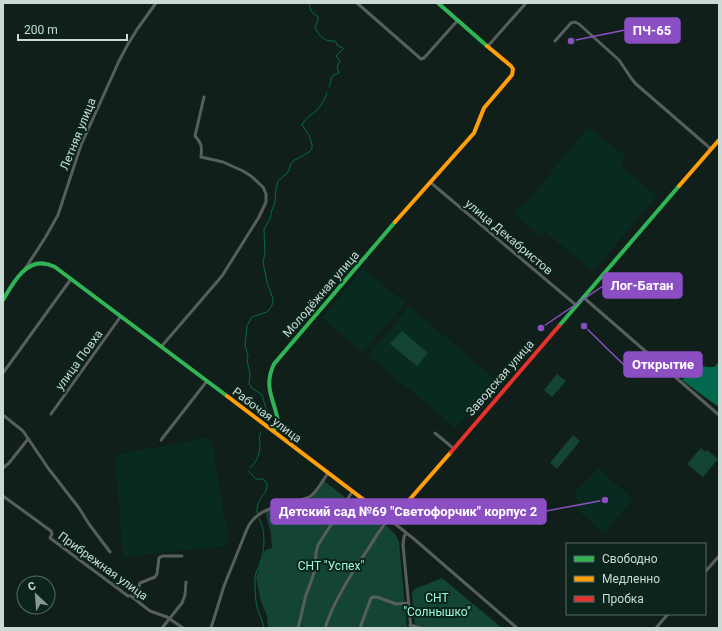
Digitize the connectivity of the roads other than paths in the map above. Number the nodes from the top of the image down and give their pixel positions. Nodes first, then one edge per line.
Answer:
1 (156, 3) edge
2 (357, 3) edge
3 (438, 3) edge
4 (524, 4) edge
5 (458, 20) junction
6 (554, 41) dead end
7 (488, 46) junction
8 (204, 97) dead end
9 (719, 140) edge
10 (711, 149) junction
11 (430, 182) junction
12 (22, 274) junction
13 (71, 278) junction
14 (583, 297) junction
15 (3, 300) edge
16 (576, 305) junction
17 (121, 316) junction
18 (161, 347) junction
19 (3, 373) edge
20 (207, 381) junction
21 (51, 414) dead end
22 (3, 415) edge
23 (719, 415) edge
24 (273, 431) junction
25 (435, 433) dead end
26 (28, 439) junction
27 (162, 440) dead end
28 (453, 448) junction
29 (3, 468) edge
30 (328, 474) junction
31 (352, 492) junction
32 (3, 496) edge
33 (389, 519) junction
34 (406, 533) junction
35 (110, 552) dead end
36 (182, 556) dead end
37 (719, 556) edge
38 (706, 571) edge
39 (186, 582) dead end
40 (133, 598) junction
41 (408, 603) junction
42 (667, 615) edge
43 (170, 618) junction
44 (410, 627) edge
45 (162, 628) edge
46 (183, 628) edge
47 (211, 628) edge
48 (298, 628) edge
49 (324, 628) edge
50 (360, 628) edge
51 (420, 628) edge
52 (517, 628) edge
53 (656, 628) edge

1 - 12 street, Летняя улица
2 - 5 street
3 - 5 street, Молодёжная улица
4 - 7 street
5 - 7 street, Молодёжная улица
6 - 10 street
7 - 11 street, Молодёжная улица
8 - 18 street
9 - 10 street, Заводская улица
10 - 14 street, Заводская улица
11 - 16 street, улица Декабристов
11 - 24 street, Молодёжная улица
12 - 13 street, Рабочая улица
12 - 15 street, Рабочая улица
13 - 17 street, Рабочая улица
13 - 19 street
14 - 16 street, Заводская улица
14 - 23 street
16 - 28 street, Заводская улица
17 - 18 street, Рабочая улица
17 - 21 street, улица Повха
18 - 20 street, Рабочая улица
20 - 24 street, Рабочая улица
20 - 27 street
22 - 26 street
24 - 30 street, Рабочая улица
25 - 28 street
26 - 29 street
26 - 35 street
28 - 33 street, Заводская улица
30 - 31 street, Рабочая улица
30 - 47 street
31 - 33 street, Рабочая улица
31 - 48 street
32 - 40 street, Прибрежная улица
33 - 34 street, Рабочая улица
33 - 49 street
34 - 41 street
34 - 52 street, Рабочая улица
36 - 40 street
37 - 38 street
39 - 43 street
40 - 43 street, Прибрежная улица
41 - 44 street
41 - 50 street
42 - 53 street
43 - 45 street
43 - 46 street, Прибрежная улица
44 - 51 street

